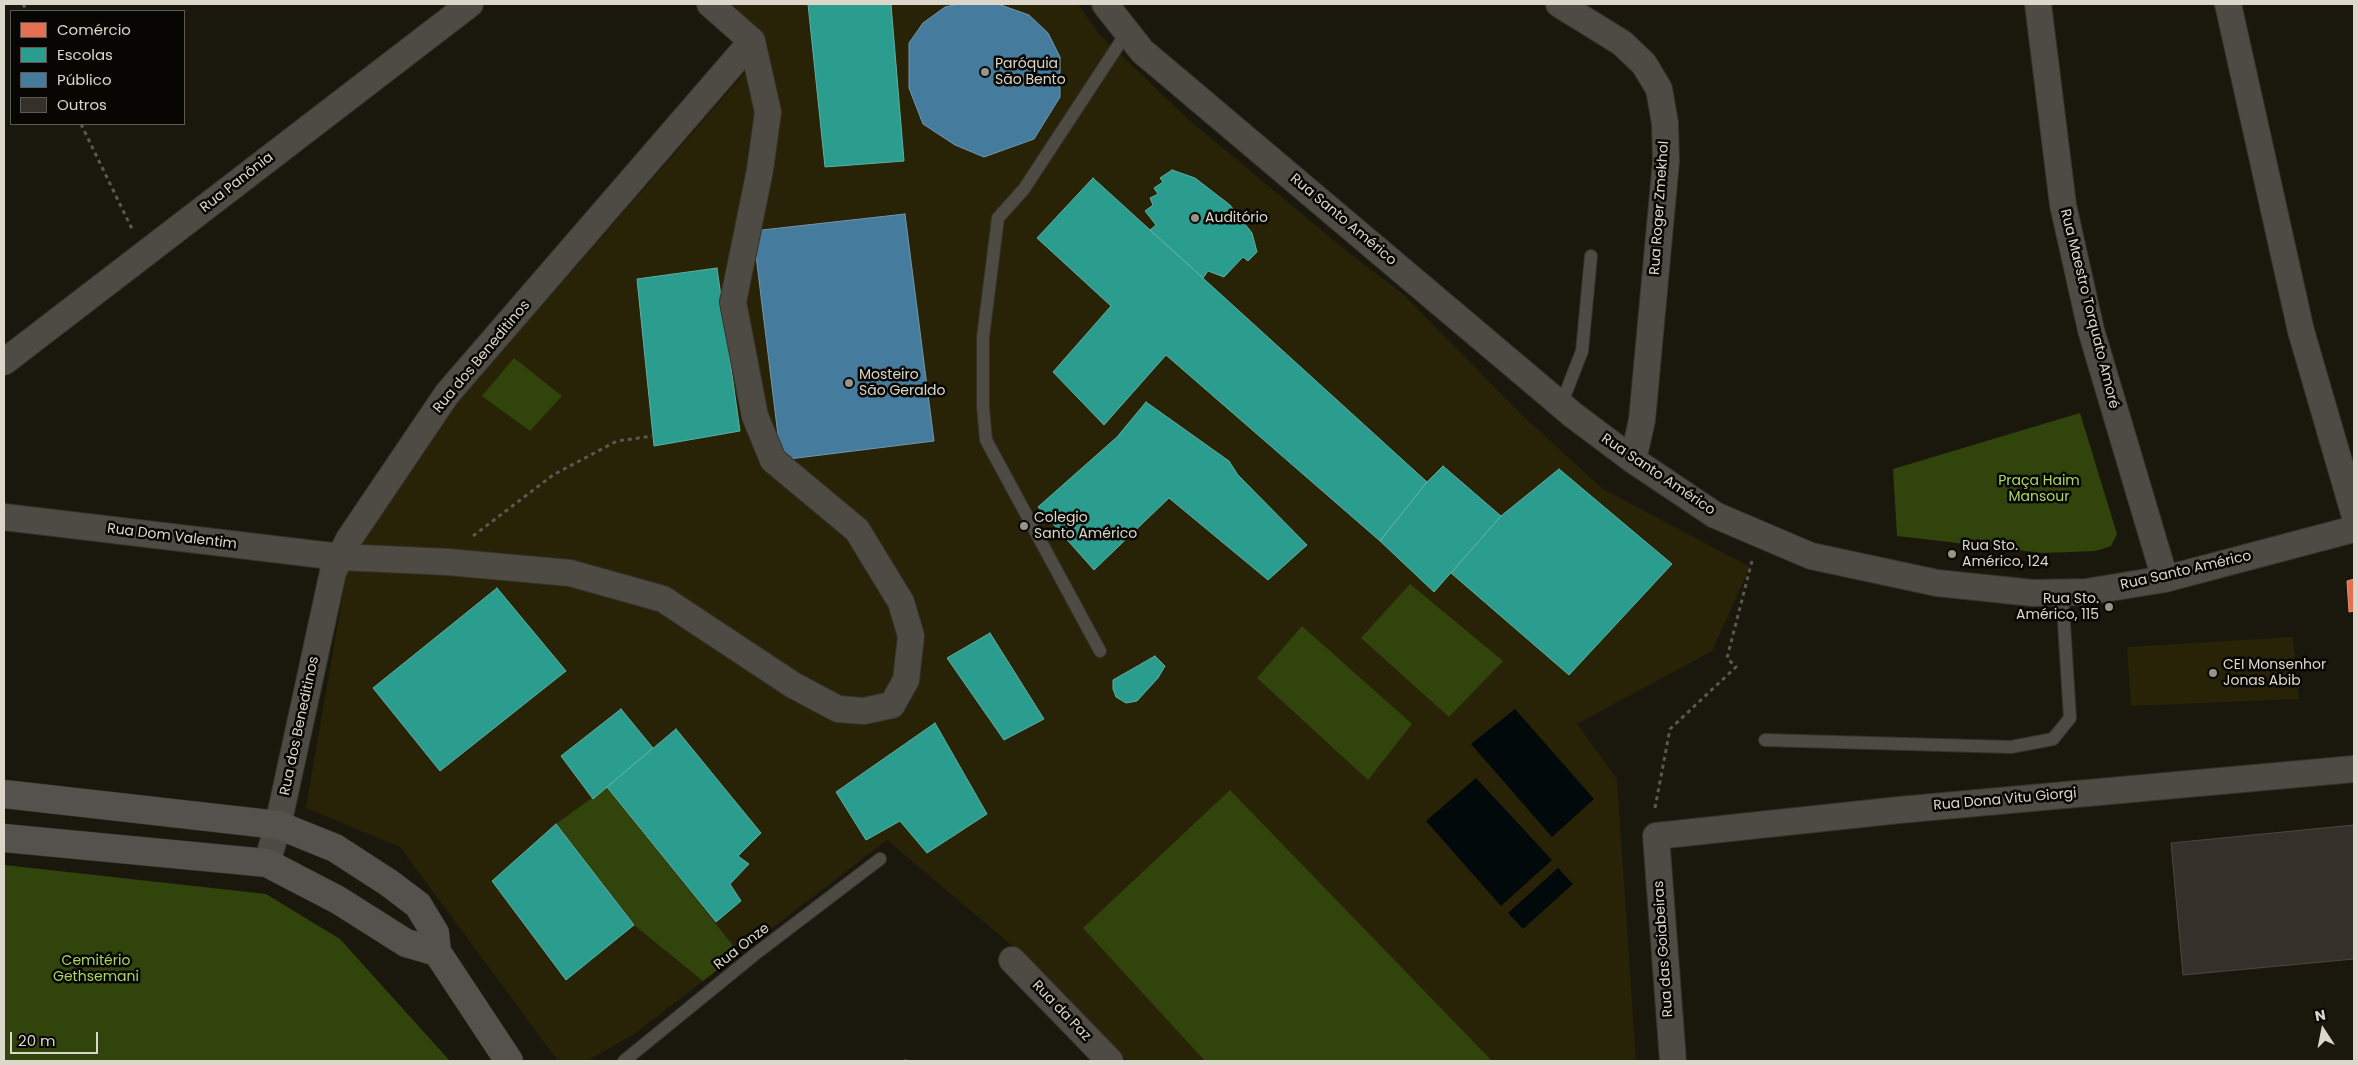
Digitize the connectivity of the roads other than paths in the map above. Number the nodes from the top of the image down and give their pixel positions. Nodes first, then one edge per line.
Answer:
1 (470, 4) edge
2 (710, 4) edge
3 (1105, 4) edge
4 (1559, 4) edge
5 (2038, 4) edge
6 (2228, 4) edge
7 (1127, 32) junction
8 (752, 41) junction
9 (1591, 256) dead end
10 (4, 362) edge
11 (1561, 405) junction
12 (1633, 460) junction
13 (2354, 513) edge
14 (4, 517) edge
15 (2354, 529) edge
16 (340, 557) junction
17 (2165, 579) junction
18 (2062, 592) junction
19 (1100, 651) dead end
20 (1765, 740) dead end
21 (2354, 769) edge
22 (4, 794) edge
23 (278, 825) junction
24 (1656, 836) joint
25 (4, 838) edge
26 (880, 859) dead end
27 (267, 863) junction
28 (437, 952) junction
29 (1012, 960) dead end
30 (508, 1061) edge
31 (624, 1061) edge
32 (1110, 1061) edge
33 (1673, 1061) edge

1 - 10 street, Rua Panônia
2 - 8 street
3 - 7 street, Rua Santo Américo
4 - 12 street, Rua Roger Zmekhol
5 - 17 street, Rua Maestro Torquato Amoré
6 - 13 street
7 - 11 street, Rua Santo Américo
7 - 19 lane
8 - 16 street, Rua dos Beneditinos
8 - 16 street, Rua Dom Valentim
9 - 11 lane
11 - 12 street, Rua Santo Américo
12 - 18 street, Rua Santo Américo
14 - 16 street, Rua Dom Valentim
15 - 17 street, Rua Santo Américo
16 - 23 street, Rua dos Beneditinos
17 - 18 street, Rua Santo Américo
18 - 20 lane
21 - 24 street, Rua Dona Vitu Giorgi
22 - 23 street
23 - 27 street, Rua dos Beneditinos
23 - 28 street
24 - 33 street, Rua das Goiabeiras
25 - 27 street
26 - 31 lane, Rua Onze
27 - 28 street
28 - 30 street
29 - 32 street, Rua da Paz

